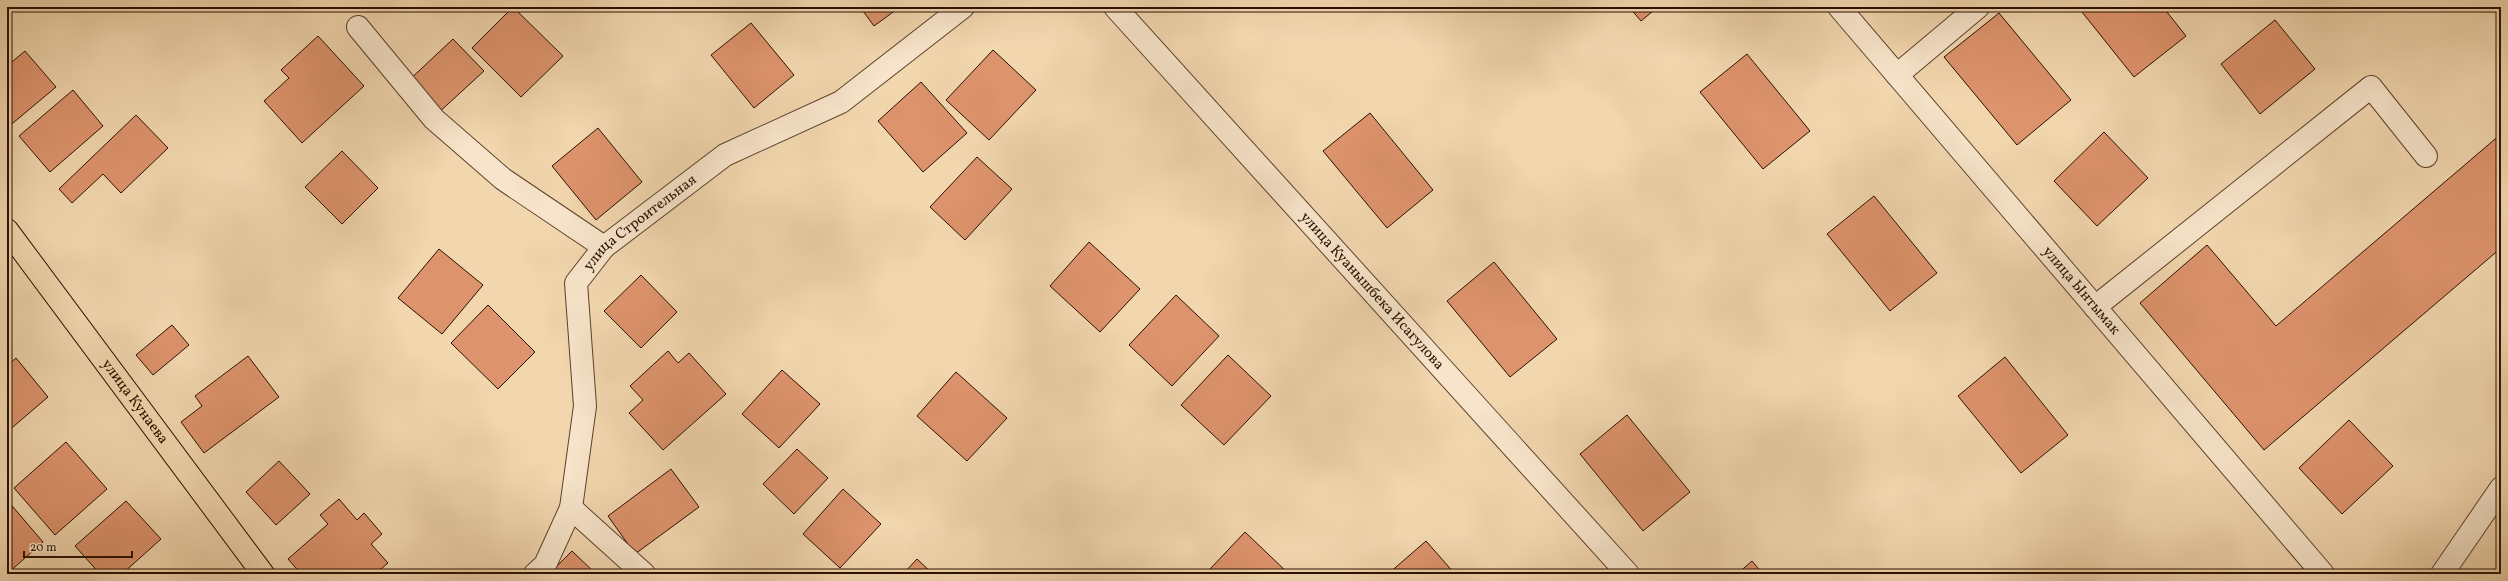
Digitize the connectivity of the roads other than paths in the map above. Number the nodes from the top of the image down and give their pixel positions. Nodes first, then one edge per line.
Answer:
1 (963, 7) edge
2 (1115, 7) edge
3 (1839, 7) edge
4 (1978, 7) edge
5 (358, 27) dead end
6 (1897, 75) junction
7 (2426, 156) dead end
8 (7, 230) edge
9 (604, 247) junction
10 (2095, 307) junction
11 (2501, 488) edge
12 (571, 508) junction
13 (263, 574) edge
14 (534, 574) edge
15 (644, 574) edge
16 (1628, 574) edge
17 (2323, 574) edge
18 (2442, 574) edge

1 - 9 street, улица Строительная
2 - 16 street, улица Куанышбека Исагулова
3 - 6 street, улица Ынтымак
4 - 6 street
5 - 9 street
6 - 10 street, улица Ынтымак
7 - 10 street
8 - 13 main road, улица Кунаева
9 - 12 street, улица Строительная
10 - 17 street, улица Ынтымак
11 - 18 street
12 - 14 street, улица Строительная
12 - 15 street

